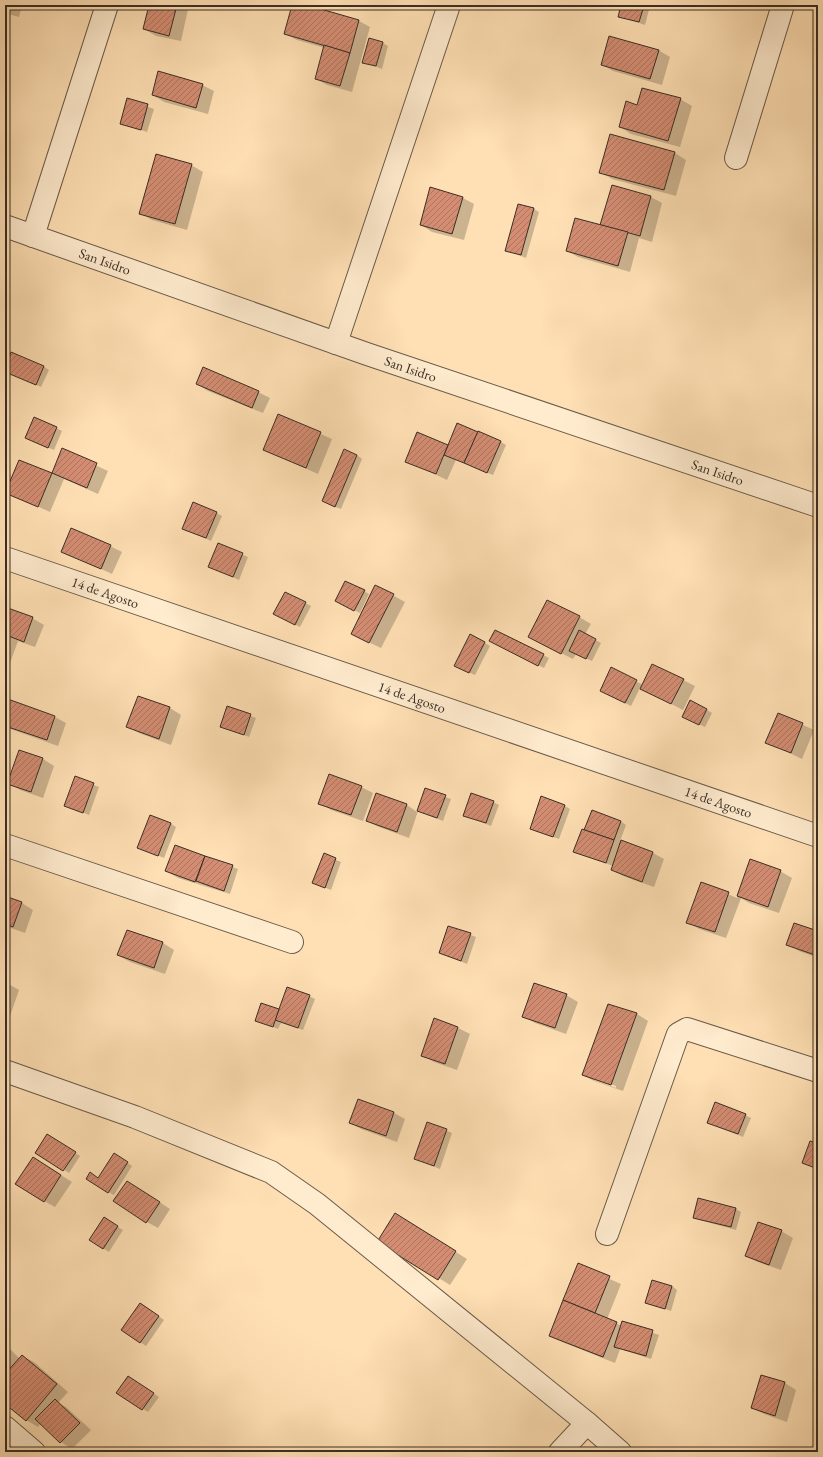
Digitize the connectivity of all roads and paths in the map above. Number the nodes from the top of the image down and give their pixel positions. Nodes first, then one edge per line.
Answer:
1 (107, 5) edge
2 (449, 5) edge
3 (782, 5) edge
4 (736, 158) dead end
5 (5, 226) edge
6 (33, 236) junction
7 (336, 343) junction
8 (818, 506) edge
9 (5, 558) edge
10 (818, 836) edge
11 (5, 845) edge
12 (292, 942) dead end
13 (817, 1068) edge
14 (5, 1071) edge
15 (606, 1234) dead end
16 (587, 1423) junction
17 (5, 1427) edge
18 (34, 1452) edge
19 (560, 1452) edge
20 (620, 1452) edge

1 - 6 street
2 - 7 street
3 - 4 street
5 - 6 street, San Isidro
6 - 7 street, San Isidro
7 - 8 street, San Isidro
9 - 10 street, 14 de Agosto
11 - 12 street
13 - 15 street
14 - 16 street
16 - 19 street
16 - 20 street
17 - 18 street

